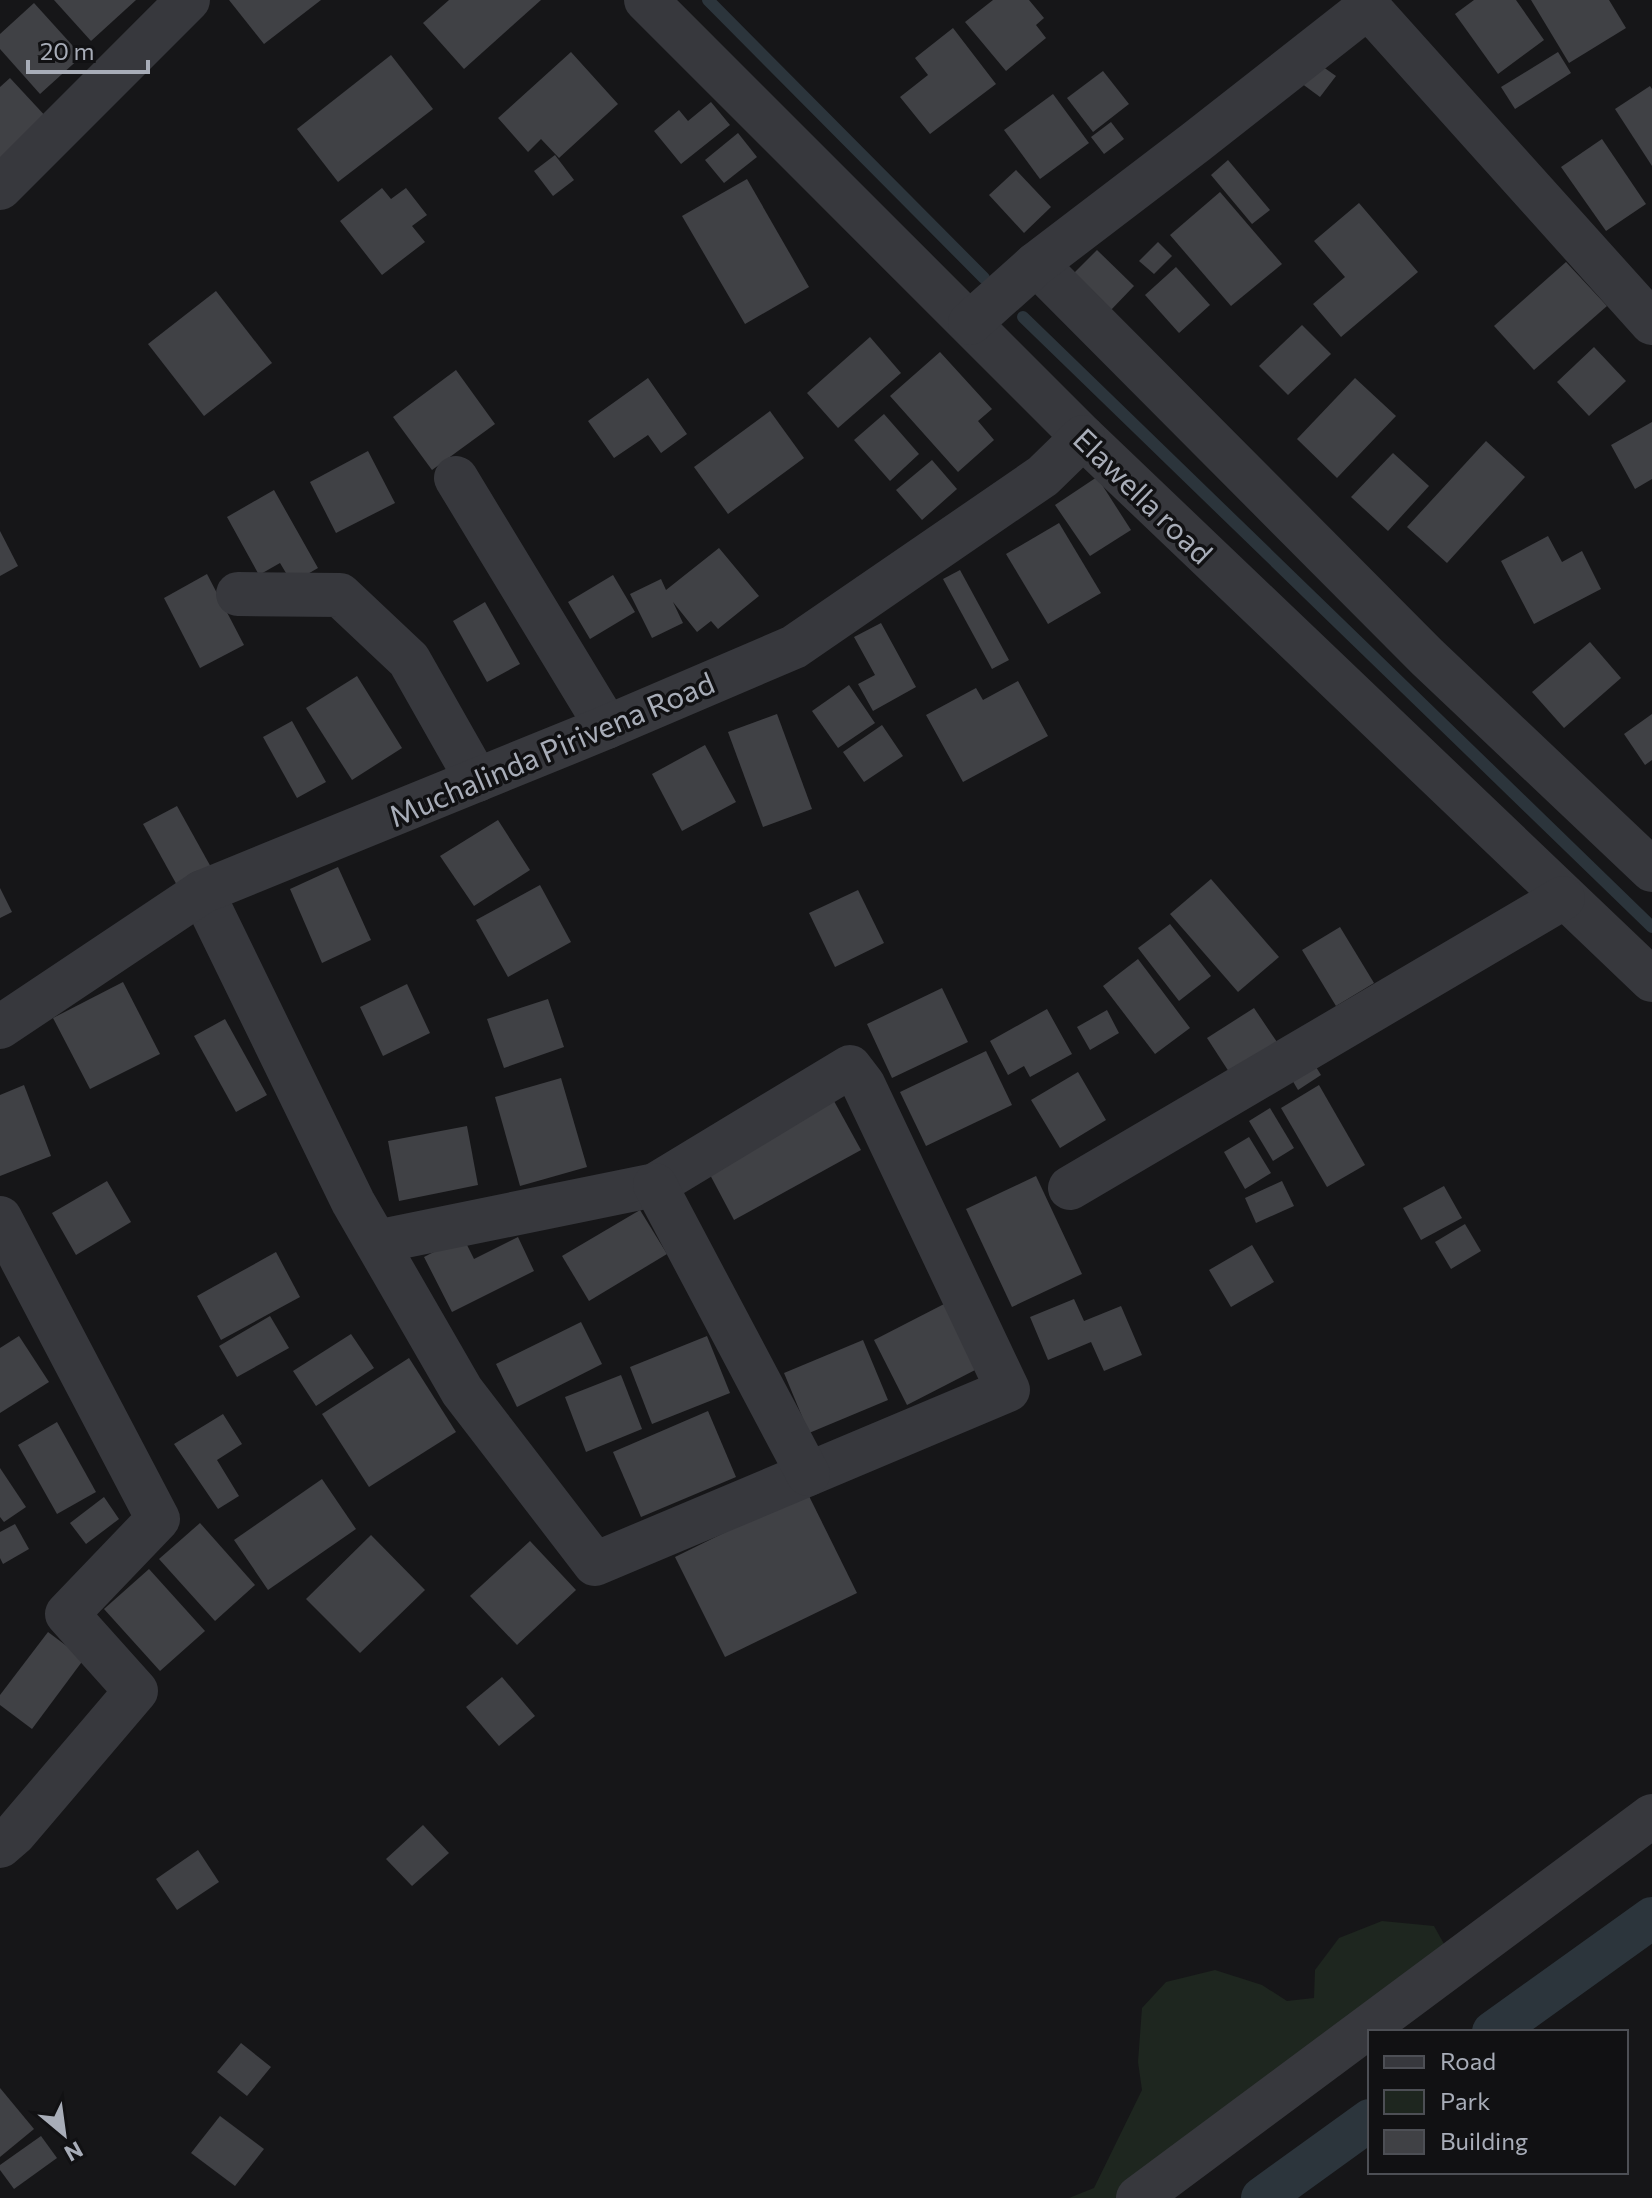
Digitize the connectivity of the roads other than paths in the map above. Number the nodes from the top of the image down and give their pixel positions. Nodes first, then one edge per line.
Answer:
1 (188, 0) edge
2 (646, 0) edge
3 (1374, 3) edge
4 (0, 188) edge
5 (1036, 264) junction
6 (970, 323) junction
7 (1652, 323) edge
8 (1083, 437) junction
9 (456, 478) dead end
10 (238, 594) dead end
11 (607, 727) junction
12 (477, 780) junction
13 (1652, 870) edge
14 (202, 892) junction
15 (1563, 898) junction
16 (1652, 980) edge
17 (0, 1027) edge
18 (655, 1185) junction
19 (1070, 1188) dead end
20 (0, 1218) edge
21 (376, 1242) junction
22 (808, 1474) junction
23 (1652, 1816) edge
24 (0, 1846) edge
25 (1138, 2198) edge

1 - 4 street
2 - 6 street, Elawella road
3 - 5 street
3 - 7 street
5 - 6 street
5 - 13 street
6 - 8 street, Elawella road
8 - 11 street, Muchalinda Pirivena Road
8 - 15 street, Elawella road
9 - 11 street
10 - 12 street
11 - 12 street, Muchalinda Pirivena Road
12 - 14 street, Muchalinda Pirivena Road
14 - 17 street, Muchalinda Pirivena Road
14 - 21 street
15 - 16 street, Elawella road
15 - 19 street
18 - 21 street
18 - 22 street
18 - 22 street
20 - 24 street
21 - 22 street
23 - 25 street

